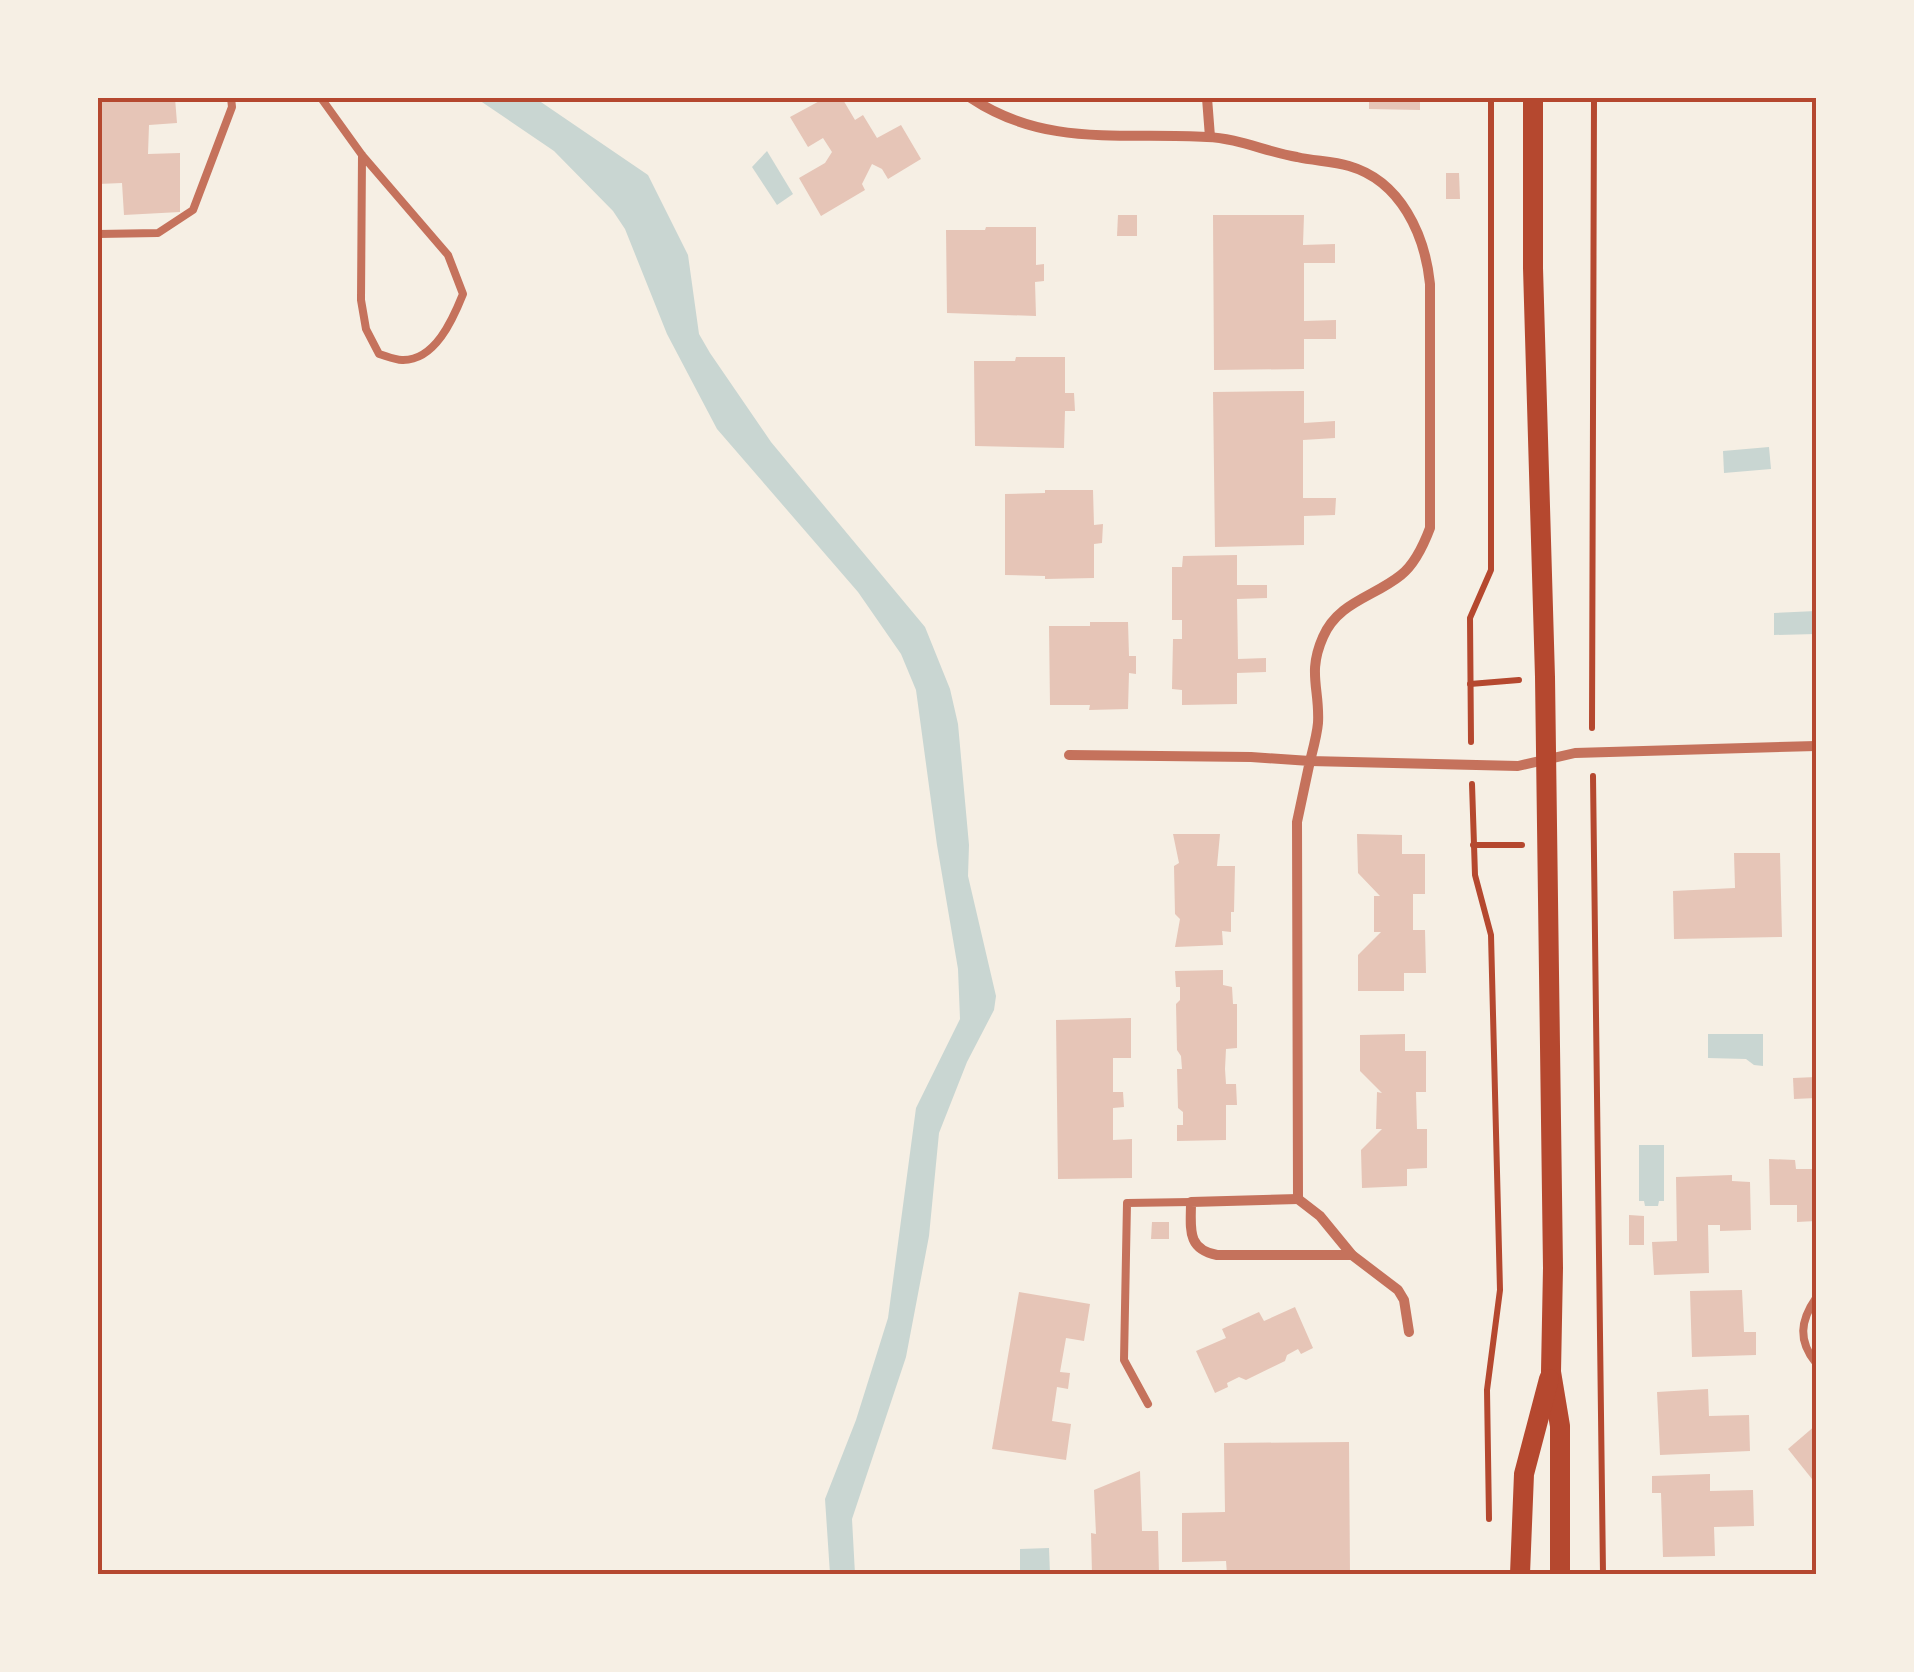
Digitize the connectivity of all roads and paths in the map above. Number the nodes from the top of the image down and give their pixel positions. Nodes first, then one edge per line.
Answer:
1 (231, 98) edge
2 (321, 98) edge
3 (971, 98) edge
4 (1207, 98) edge
5 (1491, 98) edge
6 (1533, 98) edge
7 (1594, 98) edge
8 (1210, 136) junction
9 (362, 156) junction
10 (98, 234) edge
11 (1816, 746) edge
12 (1592, 752) junction
13 (1069, 755) dead end
14 (1545, 758) junction
15 (1310, 761) junction
16 (1471, 767) junction
17 (1298, 1200) junction
18 (1191, 1202) junction
19 (1352, 1255) junction
20 (1816, 1298) edge
21 (1409, 1332) dead end
22 (1816, 1363) edge
23 (1551, 1372) junction
24 (1148, 1404) dead end
25 (1490, 1538) dead end
26 (1520, 1574) edge
27 (1560, 1574) edge
28 (1603, 1574) edge

1 - 10 lane
2 - 9 lane
3 - 8 street
4 - 8 street
5 - 16 path
6 - 14 main road
7 - 12 path
8 - 15 street
9 - 9 lane
11 - 12 street
12 - 14 street
12 - 28 path
13 - 15 street
14 - 16 street
14 - 23 main road
15 - 16 street
15 - 17 street
16 - 25 path
17 - 18 street
17 - 19 street
18 - 19 street
18 - 24 lane
19 - 21 street
20 - 22 lane
23 - 26 main road
23 - 27 main road

